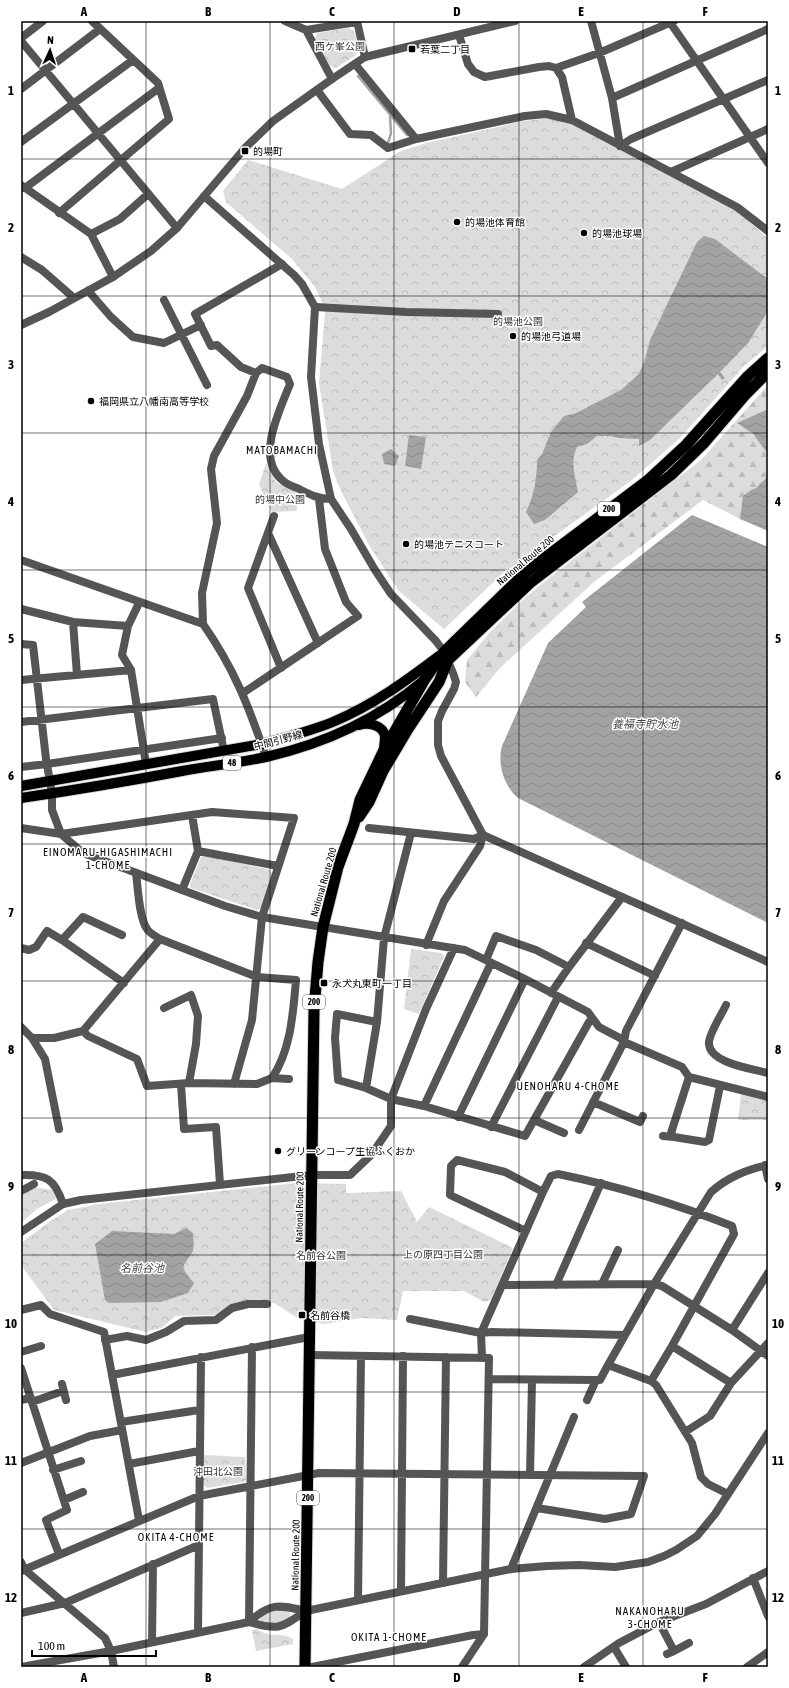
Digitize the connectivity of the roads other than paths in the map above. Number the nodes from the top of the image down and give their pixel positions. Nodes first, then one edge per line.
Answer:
1 (43, 21) edge
2 (92, 21) edge
3 (285, 21) edge
4 (515, 21) edge
5 (591, 21) edge
6 (357, 22) edge
7 (671, 22) edge
8 (493, 23) edge
9 (100, 29) junction
10 (768, 29) edge
11 (306, 30) junction
12 (458, 35) junction
13 (21, 39) edge
14 (599, 53) junction
15 (365, 58) junction
16 (132, 60) junction
17 (696, 61) junction
18 (355, 64) junction
19 (556, 68) junction
20 (46, 70) junction
21 (332, 79) junction
22 (768, 80) edge
23 (159, 88) junction
24 (21, 89) edge
25 (317, 90) junction
26 (612, 98) junction
27 (723, 99) junction
28 (74, 104) junction
29 (572, 120) junction
30 (768, 129) edge
31 (99, 133) junction
32 (750, 137) junction
33 (416, 139) junction
34 (21, 142) edge
35 (620, 146) junction
36 (121, 161) junction
37 (768, 163) edge
38 (671, 172) junction
39 (23, 186) edge
40 (148, 194) junction
41 (204, 196) junction
42 (59, 213) junction
43 (177, 228) junction
44 (768, 231) edge
45 (91, 234) junction
46 (21, 258) edge
47 (282, 264) junction
48 (113, 277) junction
49 (89, 290) junction
50 (74, 298) junction
51 (164, 300) dead end
52 (316, 307) junction
53 (496, 319) dead end
54 (21, 325) edge
55 (201, 325) junction
56 (182, 335) junction
57 (768, 358) edge
58 (768, 372) edge
59 (256, 373) junction
60 (206, 385) dead end
61 (319, 499) junction
62 (332, 499) junction
63 (274, 516) dead end
64 (268, 533) junction
65 (21, 560) edge
66 (139, 603) junction
67 (21, 609) edge
68 (73, 622) junction
69 (203, 624) junction
70 (128, 626) junction
71 (318, 643) junction
72 (21, 644) edge
73 (446, 656) junction
74 (281, 668) junction
75 (131, 670) junction
76 (77, 675) junction
77 (36, 678) junction
78 (425, 679) junction
79 (21, 680) edge
80 (243, 693) junction
81 (137, 708) junction
82 (42, 721) junction
83 (21, 722) edge
84 (354, 726) junction
85 (222, 738) junction
86 (262, 744) junction
87 (384, 750) junction
88 (143, 751) junction
89 (224, 751) junction
90 (266, 757) junction
91 (47, 764) junction
92 (146, 764) junction
93 (21, 767) edge
94 (51, 781) junction
95 (21, 786) edge
96 (52, 792) junction
97 (21, 798) edge
98 (192, 815) junction
99 (354, 824) junction
100 (21, 828) edge
101 (370, 828) dead end
102 (411, 833) junction
103 (62, 834) junction
104 (483, 835) junction
105 (198, 851) junction
106 (278, 866) junction
107 (136, 873) junction
108 (182, 890) junction
109 (622, 897) junction
110 (262, 917) junction
111 (682, 923) junction
112 (323, 927) junction
113 (122, 935) dead end
114 (384, 938) junction
115 (160, 939) junction
116 (62, 940) junction
117 (586, 943) junction
118 (426, 945) junction
119 (21, 948) edge
120 (454, 948) junction
121 (488, 962) junction
122 (768, 962) edge
123 (569, 967) junction
124 (655, 976) junction
125 (257, 977) junction
126 (525, 979) junction
127 (124, 983) junction
128 (554, 995) junction
129 (726, 1005) dead end
130 (164, 1008) dead end
131 (593, 1019) junction
132 (377, 1022) junction
133 (21, 1027) edge
134 (83, 1031) junction
135 (32, 1038) junction
136 (624, 1042) junction
137 (768, 1073) edge
138 (688, 1077) junction
139 (272, 1078) junction
140 (289, 1079) dead end
141 (190, 1083) junction
142 (181, 1084) junction
143 (234, 1084) junction
144 (720, 1086) junction
145 (366, 1088) junction
146 (768, 1097) edge
147 (391, 1099) junction
148 (592, 1102) junction
149 (424, 1106) junction
150 (458, 1117) junction
151 (534, 1120) junction
152 (640, 1121) dead end
153 (491, 1127) junction
154 (59, 1129) dead end
155 (578, 1130) dead end
156 (564, 1133) dead end
157 (662, 1136) dead end
158 (674, 1137) junction
159 (767, 1165) edge
160 (21, 1174) edge
161 (768, 1179) edge
162 (312, 1180) junction
163 (601, 1183) junction
164 (34, 1184) dead end
165 (220, 1184) junction
166 (21, 1191) edge
167 (543, 1192) junction
168 (63, 1204) junction
169 (699, 1213) junction
170 (526, 1231) junction
171 (21, 1232) edge
172 (618, 1250) dead end
173 (768, 1273) edge
174 (602, 1284) junction
175 (654, 1284) junction
176 (502, 1285) junction
177 (556, 1285) junction
178 (267, 1304) dead end
179 (693, 1307) junction
180 (21, 1310) edge
181 (410, 1320) dead end
182 (732, 1330) junction
183 (309, 1333) junction
184 (481, 1333) junction
185 (625, 1335) junction
186 (105, 1340) junction
187 (768, 1344) edge
188 (41, 1346) dead end
189 (672, 1346) junction
190 (252, 1347) junction
191 (760, 1351) junction
192 (21, 1352) edge
193 (310, 1354) junction
194 (361, 1356) junction
195 (403, 1356) junction
196 (768, 1356) edge
197 (201, 1357) junction
198 (446, 1357) junction
199 (482, 1358) junction
200 (608, 1365) junction
201 (21, 1368) edge
202 (112, 1375) junction
203 (489, 1379) junction
204 (532, 1380) junction
205 (596, 1380) junction
206 (651, 1381) junction
207 (731, 1383) junction
208 (21, 1400) edge
209 (31, 1400) junction
210 (66, 1400) dead end
211 (587, 1400) dead end
212 (199, 1410) junction
213 (574, 1417) dead end
214 (122, 1426) junction
215 (685, 1432) junction
216 (767, 1434) edge
217 (199, 1451) junction
218 (48, 1453) junction
219 (81, 1461) dead end
220 (21, 1463) edge
221 (129, 1464) junction
222 (53, 1470) junction
223 (360, 1473) junction
224 (402, 1474) junction
225 (487, 1474) junction
226 (444, 1475) junction
227 (530, 1475) junction
228 (308, 1476) junction
229 (549, 1476) junction
230 (250, 1485) junction
231 (83, 1492) dead end
232 (728, 1494) junction
233 (199, 1496) junction
234 (64, 1500) junction
235 (537, 1508) junction
236 (139, 1520) junction
237 (199, 1545) junction
238 (59, 1554) junction
239 (153, 1564) junction
240 (22, 1567) edge
241 (511, 1569) junction
242 (768, 1571) edge
243 (486, 1574) junction
244 (753, 1578) junction
245 (443, 1583) junction
246 (401, 1591) junction
247 (358, 1600) junction
248 (65, 1603) junction
249 (306, 1610) junction
250 (21, 1613) edge
251 (768, 1616) edge
252 (249, 1622) junction
253 (658, 1622) junction
254 (198, 1632) junction
255 (484, 1634) junction
256 (152, 1642) junction
257 (689, 1643) dead end
258 (614, 1648) junction
259 (111, 1651) junction
260 (768, 1652) edge
261 (21, 1667) edge
262 (114, 1667) edge
263 (305, 1667) edge
264 (312, 1667) edge
265 (462, 1667) edge
266 (584, 1667) edge
267 (626, 1667) edge
268 (746, 1667) edge

1 - 13 street
2 - 9 street
3 - 11 street
4 - 8 street
5 - 14 street
6 - 11 street
6 - 15 street
7 - 14 street
7 - 17 street
8 - 12 street
9 - 16 street
9 - 20 street
10 - 17 street
11 - 21 street
12 - 15 street
12 - 19 street
13 - 20 street
14 - 19 street
14 - 26 street
15 - 18 street
16 - 23 street
16 - 28 street
17 - 26 street
17 - 27 street
18 - 21 street
18 - 33 street
19 - 29 street
20 - 24 street
20 - 28 street
21 - 25 street
22 - 27 street
23 - 31 street
23 - 36 street
25 - 33 street
25 - 41 street
26 - 35 street
27 - 32 street
27 - 35 street
28 - 31 street
28 - 34 street
29 - 33 street
29 - 35 street
30 - 32 street
31 - 36 street
31 - 39 street
32 - 37 street
32 - 38 street
35 - 38 street
36 - 40 street
36 - 42 street
38 - 44 street
39 - 42 street
40 - 43 street
40 - 45 street
41 - 43 street
41 - 47 street
42 - 45 street
43 - 48 street
45 - 48 street
46 - 50 street
47 - 52 street
47 - 55 street
48 - 49 street
49 - 50 street
49 - 56 street
50 - 54 street
51 - 56 street
52 - 53 street
52 - 62 street
55 - 56 street
55 - 59 street
56 - 60 street
57 - 73 highway, National Route 200 / 200
58 - 73 highway, National Route 200 / 200
59 - 61 street
59 - 69 street
61 - 62 street
61 - 71 street
62 - 73 street
63 - 64 street
64 - 71 street
64 - 74 street
65 - 66 street
66 - 69 street
66 - 70 street
67 - 68 street
68 - 70 street
68 - 76 street
69 - 80 street
70 - 75 street
71 - 74 street
72 - 77 street
73 - 78 highway, National Route 200 / 200
73 - 86 main road, 中間引野線 / 48
73 - 99 highway, National Route 200 / 200
73 - 104 street
74 - 80 street
75 - 76 street
75 - 81 street
76 - 77 street
77 - 79 street
77 - 82 street
78 - 84 main road, 中間引野線 / 48
78 - 87 highway, National Route 200 / 200
80 - 86 street
81 - 82 street
81 - 85 street
81 - 88 street
82 - 83 street
82 - 91 street
84 - 87 main road
84 - 90 main road, 中間引野線 / 48
85 - 88 street
85 - 89 street
86 - 89 main road, 中間引野線 / 48
86 - 90 street
87 - 99 highway, National Route 200 / 200
88 - 91 street
88 - 92 street
89 - 92 main road, 中間引野線 / 48
90 - 96 main road, 中間引野線 / 48
91 - 93 street
91 - 94 street
92 - 94 main road, 中間引野線 / 48
94 - 95 main road, 中間引野線 / 48
94 - 96 street
96 - 97 main road, 中間引野線 / 48
96 - 103 street
98 - 103 street
98 - 105 street
98 - 106 street
99 - 112 highway, National Route 200 / 200
100 - 103 street
101 - 102 street
102 - 104 street
102 - 114 street
103 - 107 street
104 - 109 street
104 - 118 street
105 - 106 street
105 - 108 street
106 - 110 street
107 - 108 street
107 - 115 street
108 - 110 street
109 - 111 street
109 - 117 street
110 - 112 street
110 - 125 street
111 - 122 street
111 - 124 street
112 - 114 street
112 - 162 highway, National Route 200 / 200
113 - 116 street
114 - 118 street
114 - 132 street
115 - 125 street
115 - 127 street
116 - 119 street
116 - 127 street
117 - 123 street
117 - 124 street
118 - 120 street
120 - 121 street
120 - 147 street
121 - 123 street
121 - 126 street
121 - 149 street
123 - 128 street
124 - 136 street
125 - 139 street
125 - 143 street
126 - 128 street
126 - 150 street
127 - 134 street
128 - 131 street
128 - 153 street
129 - 137 street
130 - 141 street
131 - 136 street
131 - 151 street
132 - 145 street
132 - 145 street
133 - 135 street
134 - 135 street
134 - 142 street
135 - 154 street
136 - 138 street
136 - 148 street
138 - 144 street
138 - 158 street
139 - 140 street
139 - 143 street
141 - 142 street
141 - 143 street
142 - 165 street
144 - 146 street
144 - 158 street
145 - 147 street
147 - 149 street
147 - 162 street
148 - 152 street
148 - 155 street
149 - 150 street
150 - 153 street
151 - 153 street
151 - 156 street
157 - 158 street
159 - 161 street
159 - 169 street
160 - 168 street
162 - 165 street
162 - 183 highway, National Route 200 / 200
163 - 167 street
163 - 169 street
163 - 177 street
164 - 166 street
165 - 168 street
167 - 170 street
167 - 170 street
168 - 171 street
169 - 175 street
169 - 179 street
170 - 176 street
172 - 174 street
173 - 182 street
174 - 175 street
174 - 177 street
175 - 179 street
175 - 185 street
176 - 177 street
176 - 184 street
178 - 186 street
179 - 182 street
179 - 189 street
180 - 186 street
181 - 184 street
182 - 191 street
183 - 190 street
183 - 193 highway, National Route 200 / 200
184 - 185 street
184 - 199 street
185 - 200 street
186 - 202 street
187 - 191 street
188 - 192 street
189 - 206 street
189 - 207 street
190 - 197 street
190 - 230 street
191 - 196 street
191 - 207 street
193 - 194 street
193 - 228 highway, National Route 200 / 200
194 - 195 street
194 - 223 street
195 - 198 street
195 - 224 street
197 - 202 street
197 - 212 street
198 - 199 street
198 - 226 street
199 - 203 street
200 - 205 street
200 - 206 street
201 - 209 street
202 - 214 street
203 - 204 street
203 - 225 street
204 - 205 street
204 - 227 street
205 - 211 street
206 - 215 street
207 - 215 street
208 - 209 street
209 - 210 street
209 - 218 street
212 - 214 street
212 - 217 street
213 - 229 street
214 - 218 street
214 - 221 street
215 - 232 street
216 - 232 street
217 - 221 street
217 - 233 street
218 - 220 street
218 - 222 street
219 - 222 street
221 - 236 street
222 - 234 street
223 - 224 street
223 - 228 street
223 - 247 street
224 - 226 street
224 - 246 street
225 - 226 street
225 - 227 street
225 - 243 street
226 - 245 street
227 - 229 street
228 - 230 street
228 - 249 highway, National Route 200 / 200
229 - 235 street
229 - 235 street
230 - 233 street
230 - 252 street
231 - 234 street
232 - 241 street
233 - 236 street
233 - 237 street
234 - 238 street
235 - 241 street
236 - 238 street
237 - 239 street
237 - 254 street
238 - 240 street
239 - 248 street
239 - 256 street
240 - 248 street
241 - 243 street
242 - 244 street
243 - 245 street
243 - 255 street
244 - 251 street
244 - 253 street
245 - 246 street
246 - 247 street
247 - 249 street
248 - 250 street
248 - 259 street
249 - 252 street
249 - 252 street
249 - 263 highway, National Route 200 / 200
252 - 254 street
253 - 257 street
253 - 258 street
254 - 256 street
255 - 264 street
255 - 265 street
256 - 259 street
258 - 266 street
258 - 267 street
259 - 261 street
259 - 262 street
260 - 268 street

